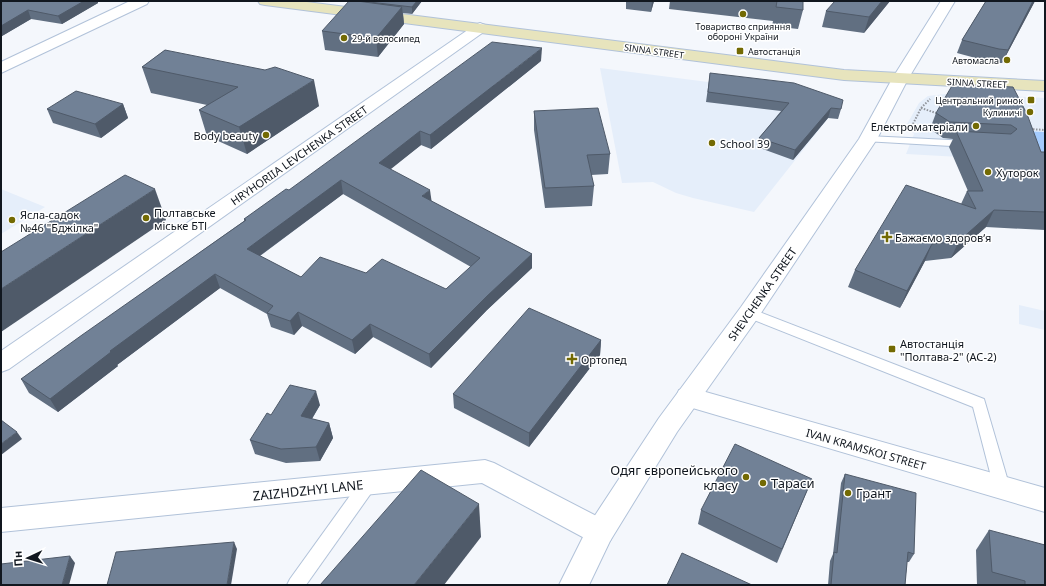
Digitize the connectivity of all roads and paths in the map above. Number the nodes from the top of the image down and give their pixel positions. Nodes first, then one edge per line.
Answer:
1 (142, 1) edge
2 (265, 1) edge
3 (948, 1) edge
4 (480, 28) junction
5 (1, 68) edge
6 (900, 79) junction
7 (1045, 86) edge
8 (932, 97) dead end
9 (921, 108) junction
10 (942, 115) edge
11 (1027, 124) edge
12 (1045, 130) edge
13 (868, 139) junction
14 (905, 141) junction
15 (980, 145) edge
16 (749, 314) junction
17 (1, 363) edge
18 (688, 397) junction
19 (368, 484) junction
20 (1002, 488) junction
21 (1045, 500) edge
22 (1, 520) edge
23 (600, 532) junction
24 (296, 585) edge
25 (574, 585) edge

1 - 5 street
2 - 4 main road, SINNA STREET
3 - 6 street, SHEVCHENKA STREET
4 - 6 main road, SINNA STREET
4 - 17 street, HRYHORIIA LEVCHENKA STREET
6 - 7 main road, SINNA STREET
6 - 13 street, SHEVCHENKA STREET
8 - 9 path
9 - 10 path
9 - 14 path
11 - 12 path
13 - 14 lane
13 - 16 street, SHEVCHENKA STREET
14 - 15 lane
16 - 18 street, SHEVCHENKA STREET
16 - 20 lane
18 - 20 street, IVAN KRAMSKOI STREET
18 - 23 street, SHEVCHENKA STREET
19 - 22 street, ZAIZHDZHYI LANE
19 - 23 street, ZAIZHDZHYI LANE
19 - 24 lane
20 - 21 street, IVAN KRAMSKOI STREET
23 - 25 street, SHEVCHENKA STREET

